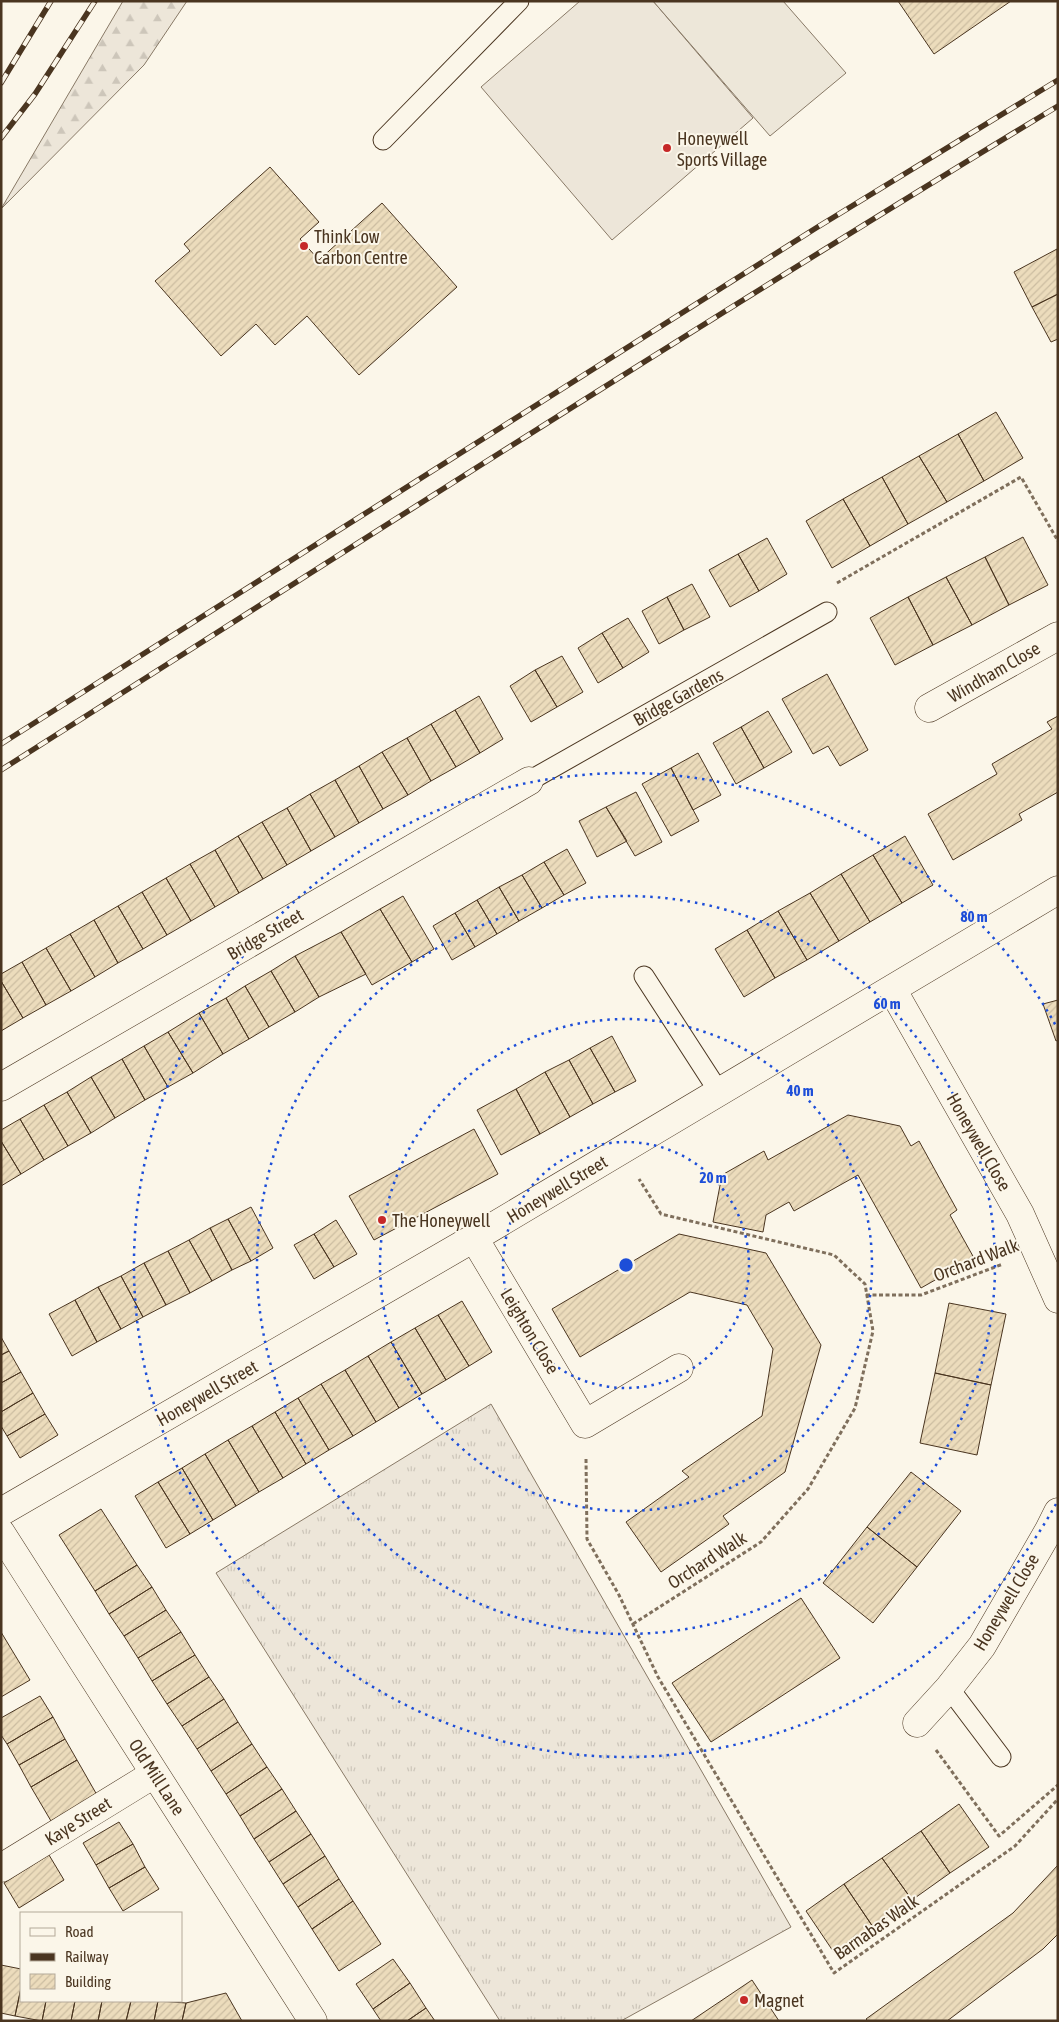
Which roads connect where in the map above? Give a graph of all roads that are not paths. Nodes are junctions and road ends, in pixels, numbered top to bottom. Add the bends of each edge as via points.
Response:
1 (518, 1) edge
2 (383, 140) dead end
3 (827, 612) road end
4 (1058, 636) edge
5 (929, 708) dead end
6 (529, 781) joint
7 (1058, 890) edge
8 (644, 976) dead end
9 (892, 989) junction
10 (1, 1087) edge
11 (719, 1092) junction
12 (474, 1238) junction
13 (1058, 1300) edge
14 (679, 1368) dead end
15 (1, 1512) edge
16 (1058, 1512) edge
17 (1, 1533) edge
18 (949, 1688) junction
19 (917, 1723) road end
20 (1001, 1757) dead end
21 (154, 1774) junction
22 (1, 1868) edge
23 (312, 2021) edge

1 - 2 lane
3 - 6 lane, Bridge Gardens
4 - 5 main road, Windham Close
6 - 10 main road, Bridge Street
7 - 9 main road, Honeywell Street
8 - 11 lane
9 - 11 main road, Honeywell Street
9 - 13 main road, Honeywell Close via 1020,1214
11 - 12 main road, Honeywell Street
12 - 14 main road, Leighton Close via 585,1424
12 - 15 main road, Honeywell Street
16 - 18 main road, Honeywell Close via 982,1646
17 - 21 main road, Old Mill Lane
18 - 19 main road, Honeywell Close
18 - 20 lane
21 - 22 main road, Kaye Street
21 - 23 main road, Old Mill Lane

